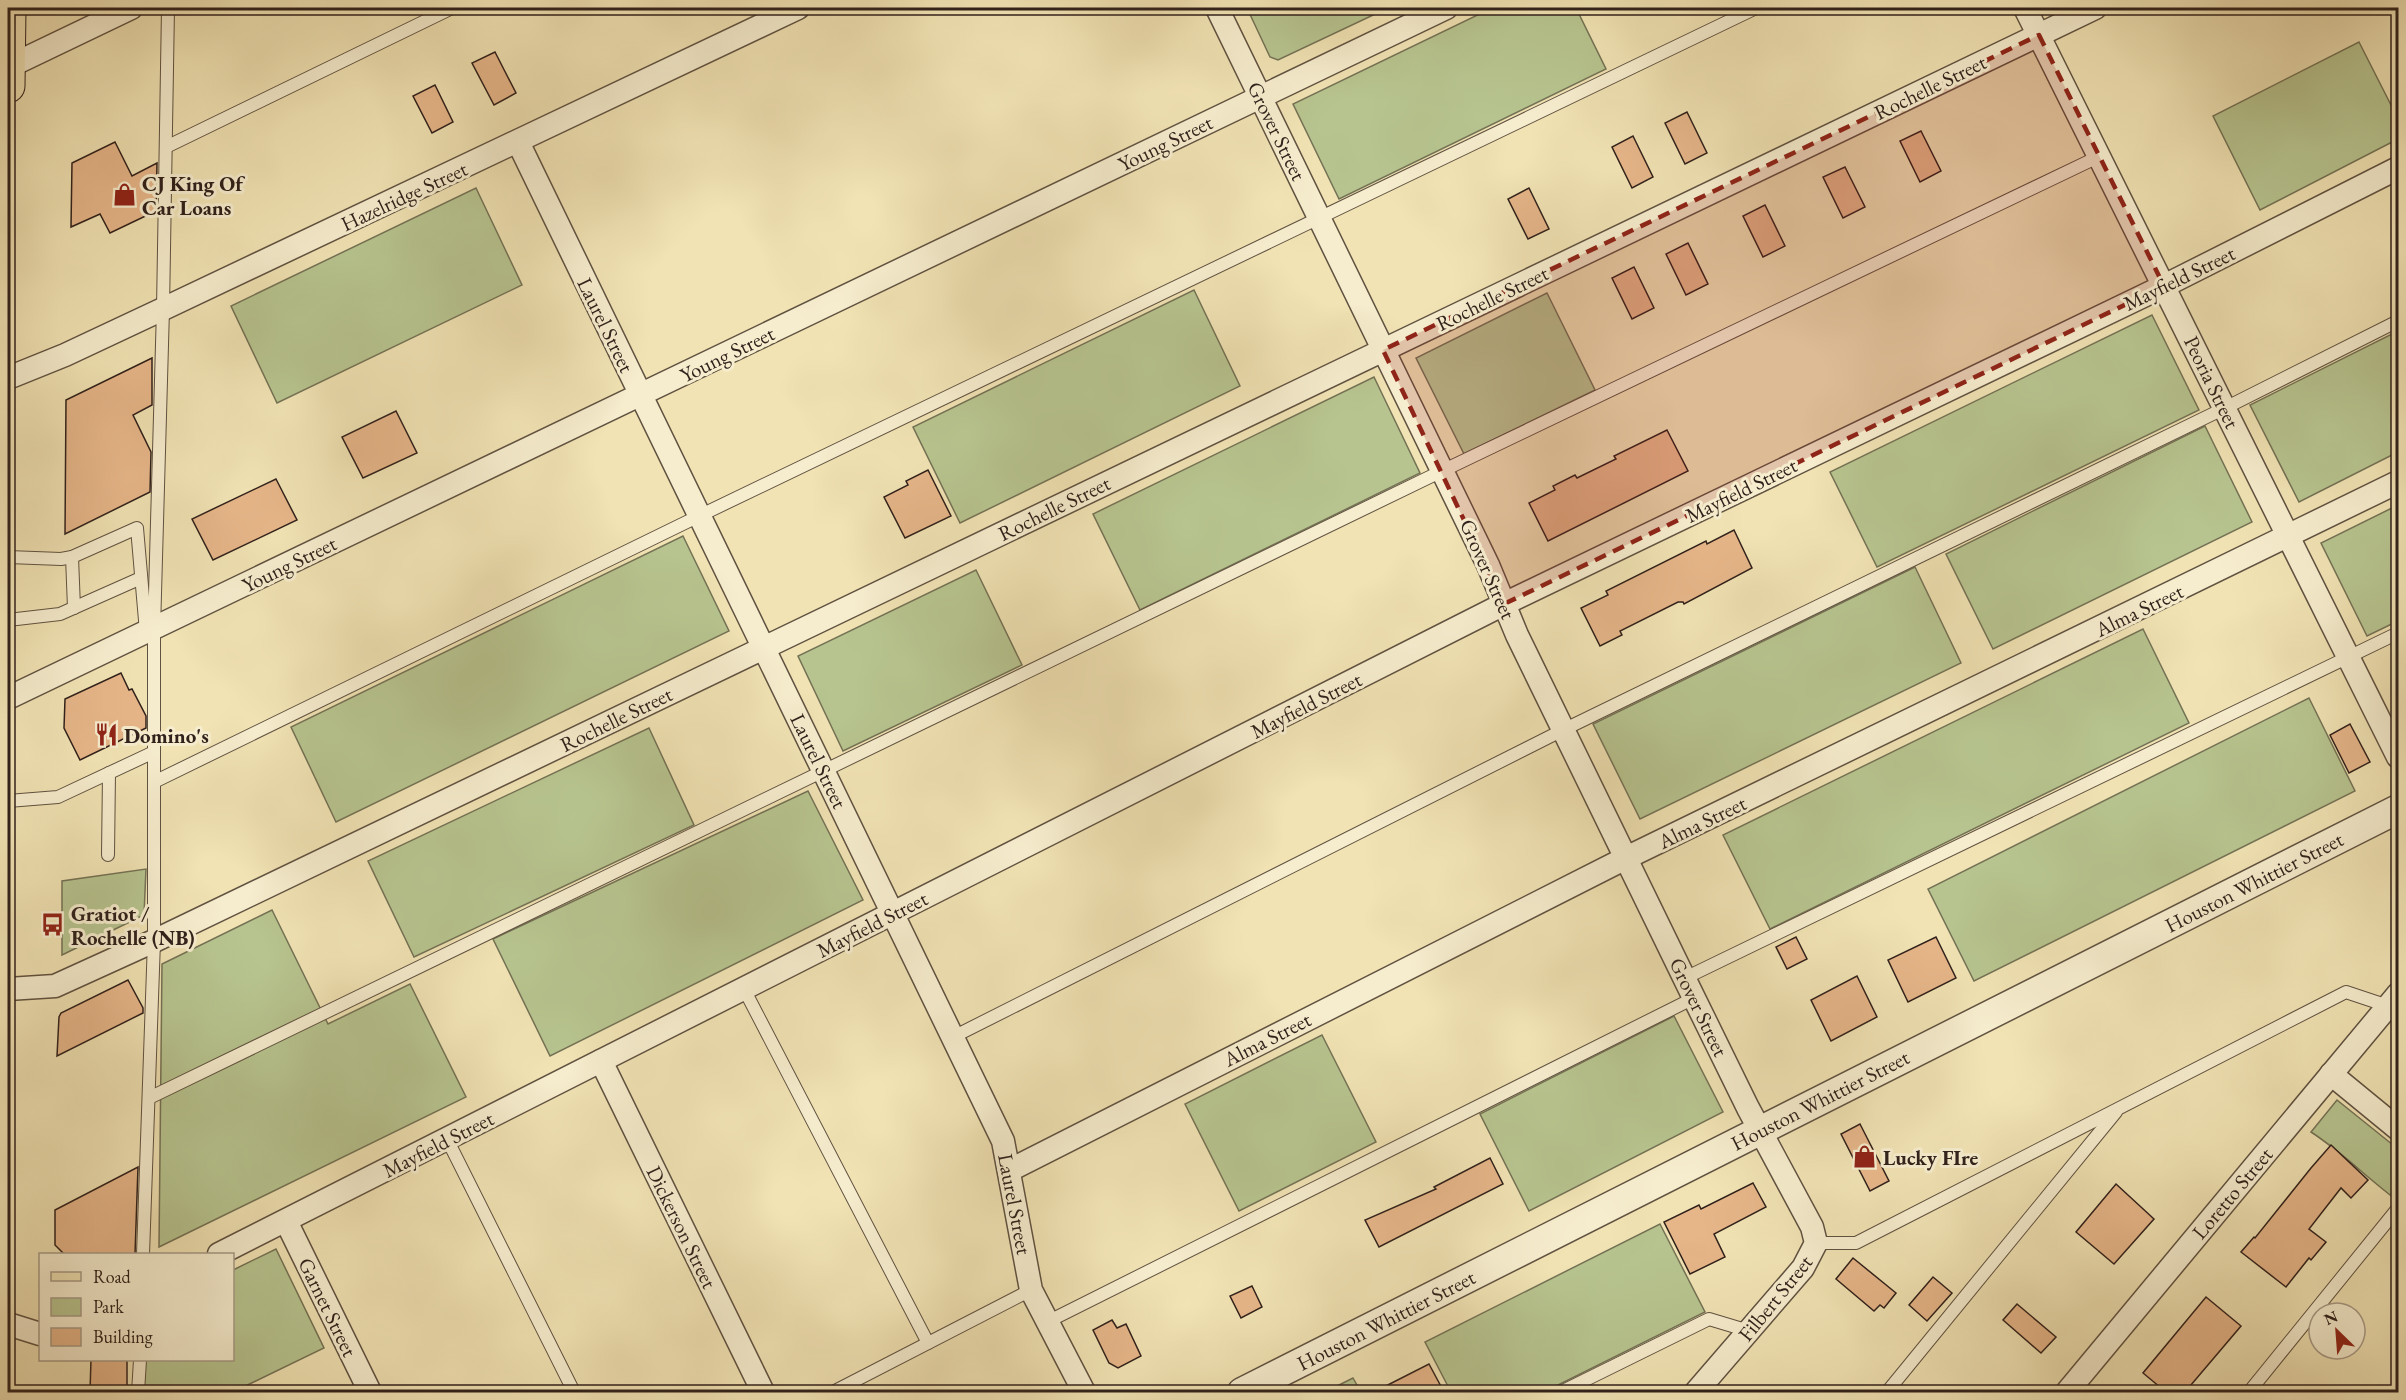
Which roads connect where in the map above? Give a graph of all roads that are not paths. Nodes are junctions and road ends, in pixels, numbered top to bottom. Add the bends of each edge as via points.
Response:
1 (9, 8) edge
2 (131, 8) edge
3 (168, 8) edge
4 (452, 8) edge
5 (798, 8) edge
6 (1217, 8) edge
7 (1446, 8) edge
8 (1756, 8) edge
9 (2025, 8) edge
10 (2095, 8) edge
11 (2039, 35) junction
12 (8, 67) edge
13 (8, 86) edge
14 (1260, 97) junction
15 (518, 142) junction
16 (166, 147) junction
17 (2100, 156) junction
18 (2398, 168) edge
19 (1319, 217) junction
20 (2164, 286) junction
21 (163, 309) junction
22 (2398, 321) edge
23 (1383, 350) junction
24 (8, 378) edge
25 (641, 395) junction
26 (2225, 408) junction
27 (1442, 471) junction
28 (2398, 482) edge
29 (699, 516) junction
30 (2289, 537) junction
31 (8, 557) edge
32 (72, 557) junction
33 (141, 578) junction
34 (1504, 604) junction
35 (74, 608) junction
36 (8, 620) edge
37 (150, 630) junction
38 (2398, 633) edge
39 (764, 648) junction
40 (2349, 657) junction
41 (8, 698) edge
42 (1563, 730) junction
43 (154, 752) junction
44 (2398, 757) edge
45 (824, 771) junction
46 (109, 772) junction
47 (154, 782) junction
48 (8, 801) edge
49 (2398, 809) edge
50 (108, 855) dead end
51 (1626, 858) junction
52 (894, 914) junction
53 (154, 941) junction
54 (1690, 988) junction
55 (8, 989) edge
56 (744, 989) junction
57 (2393, 1000) edge
58 (953, 1037) junction
59 (601, 1061) junction
60 (2331, 1074) junction
61 (149, 1098) junction
62 (2119, 1108) junction
63 (2398, 1129) edge
64 (1761, 1130) junction
65 (447, 1139) junction
66 (1010, 1170) junction
67 (2398, 1208) edge
68 (286, 1221) junction
69 (1816, 1243) junction
70 (143, 1253) edge
71 (221, 1253) edge
72 (1031, 1290) junction
73 (1047, 1322) junction
74 (8, 1324) edge
75 (1749, 1331) junction
76 (39, 1334) edge
77 (928, 1343) junction
78 (140, 1361) edge
79 (138, 1392) edge
80 (370, 1392) edge
81 (574, 1392) edge
82 (763, 1392) edge
83 (833, 1392) edge
84 (1084, 1392) edge
85 (1242, 1392) edge
86 (1561, 1392) edge
87 (1696, 1392) edge
88 (1887, 1392) edge
89 (2067, 1392) edge
90 (2249, 1392) edge

1 - 12 main road
2 - 12 street
3 - 16 lane
4 - 16 lane
5 - 15 street, Hazelridge Street
6 - 14 street, Grover Street
7 - 14 street, Young Street
8 - 19 lane
9 - 11 street, Peoria Street
10 - 11 street, Rochelle Street
11 - 17 street, Peoria Street
11 - 23 street, Rochelle Street
12 - 13 main road
14 - 19 street, Grover Street
14 - 25 street, Young Street
15 - 21 street, Hazelridge Street
15 - 25 street, Laurel Street
16 - 21 lane
17 - 20 street, Peoria Street
17 - 27 lane
18 - 20 street, Mayfield Street
19 - 23 street, Grover Street
19 - 29 lane
20 - 26 street, Peoria Street
20 - 34 street, Mayfield Street
21 - 24 street, Hazelridge Street
21 - 37 lane
22 - 26 lane
23 - 27 street, Grover Street
23 - 39 street, Rochelle Street
25 - 29 street, Laurel Street
25 - 37 street, Young Street
26 - 30 street, Peoria Street
26 - 42 lane
27 - 34 street, Grover Street
27 - 45 lane
28 - 30 street, Alma Street
29 - 39 street, Laurel Street
29 - 47 lane
30 - 40 street, Peoria Street
30 - 51 street, Alma Street
31 - 32 lane
32 - 33 lane via 137,528
32 - 35 lane
33 - 35 lane
33 - 37 lane
34 - 42 street, Grover Street
34 - 52 street, Mayfield Street
35 - 36 lane via 60,614
37 - 41 street, Young Street
37 - 43 lane
38 - 40 lane
39 - 45 street, Laurel Street
39 - 53 street, Rochelle Street
40 - 44 street, Peoria Street
40 - 54 lane
42 - 51 street, Grover Street
42 - 58 lane
43 - 46 lane
43 - 47 lane
45 - 52 street, Laurel Street
45 - 61 lane
46 - 48 lane via 58,797
46 - 50 lane
47 - 53 lane
49 - 64 street, Houston Whittier Street
51 - 54 street, Grover Street
51 - 66 street, Alma Street
52 - 56 street, Mayfield Street
52 - 58 street, Laurel Street
53 - 55 street, Rochelle Street via 55,986
53 - 61 lane
54 - 64 street, Grover Street
54 - 73 lane
56 - 59 street, Mayfield Street
56 - 77 lane
57 - 60 street, Loretto Street
57 - 62 lane via 2346,992
58 - 66 street, Laurel Street via 1003,1141
59 - 65 street, Mayfield Street
59 - 82 street, Dickerson Street
60 - 63 street
60 - 89 street, Loretto Street
61 - 70 lane
62 - 69 lane via 1856,1243
62 - 88 lane
64 - 69 street, Filbert Street via 1812,1227
64 - 85 street, Houston Whittier Street
65 - 68 street, Mayfield Street
65 - 81 lane
66 - 72 street, Laurel Street
67 - 90 lane
68 - 71 street, Mayfield Street
68 - 80 street, Garnet Street
69 - 75 street, Filbert Street via 1803,1268
72 - 73 street, Laurel Street
72 - 77 lane
73 - 84 street, Laurel Street
74 - 76 street
75 - 86 lane via 1708,1318
75 - 87 street, Filbert Street
77 - 83 lane
78 - 79 lane

